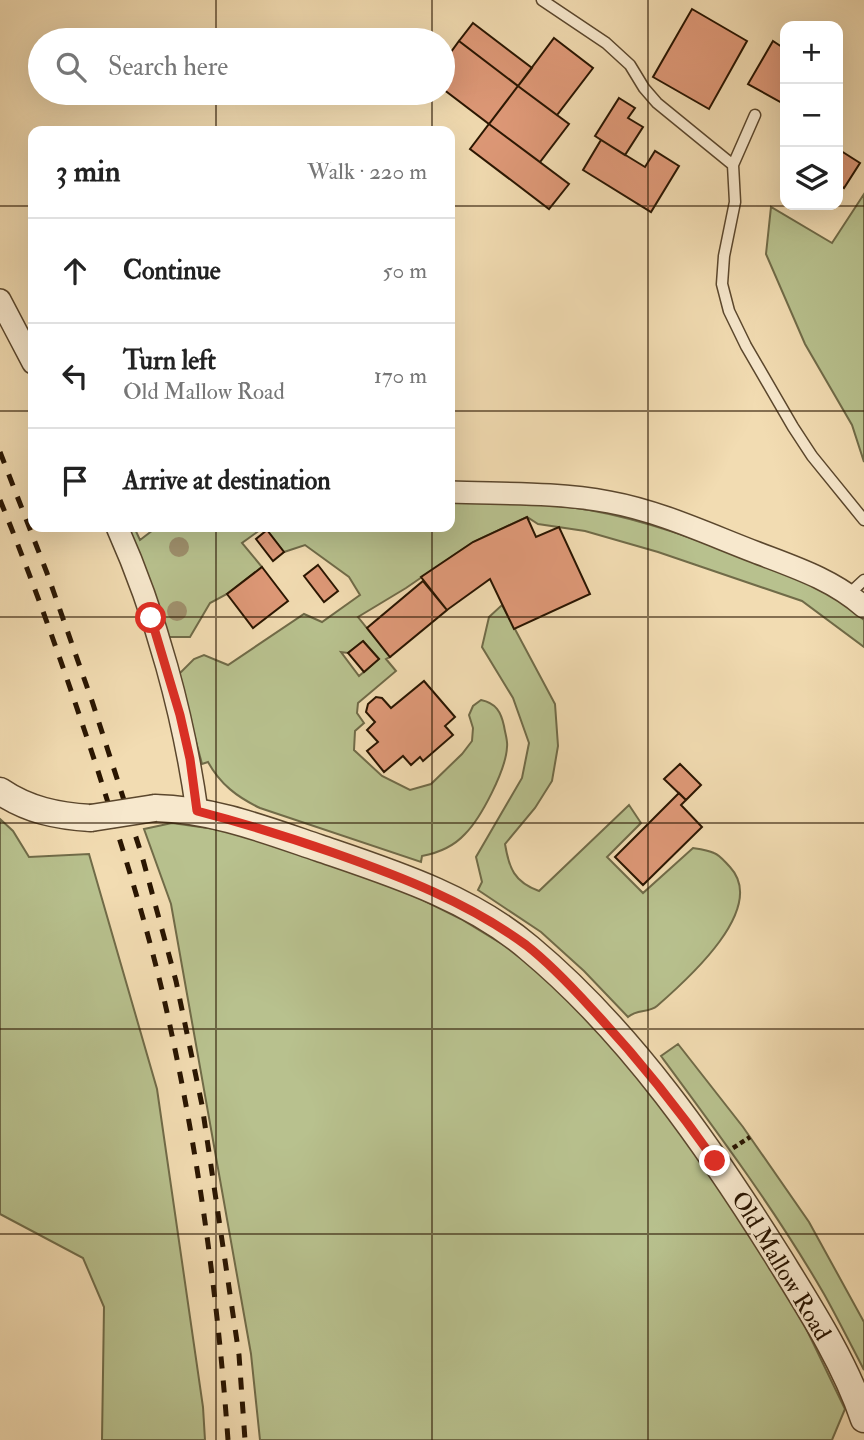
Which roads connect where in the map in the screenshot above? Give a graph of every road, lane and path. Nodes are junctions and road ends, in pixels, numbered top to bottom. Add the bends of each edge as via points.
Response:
1 (542, 0) edge
2 (755, 115) dead end
3 (733, 165) junction
4 (0, 300) edge
5 (28, 350) edge
6 (455, 492) edge
7 (864, 520) edge
8 (119, 532) edge
9 (859, 594) edge
10 (0, 791) edge
11 (197, 811) junction
12 (864, 1419) edge

1 - 3 lane via 606,43 630,65 657,103
2 - 3 lane
3 - 7 lane via 735,202 722,284 729,311 812,456
4 - 5 street
6 - 9 street via 561,495 611,502 675,521
8 - 11 street via 180,715
10 - 11 street, Old Mallow Road, bridge via 47,813 91,818 155,808
11 - 12 street, Old Mallow Road via 386,871 479,914 527,946 617,1036 737,1191 830,1345

